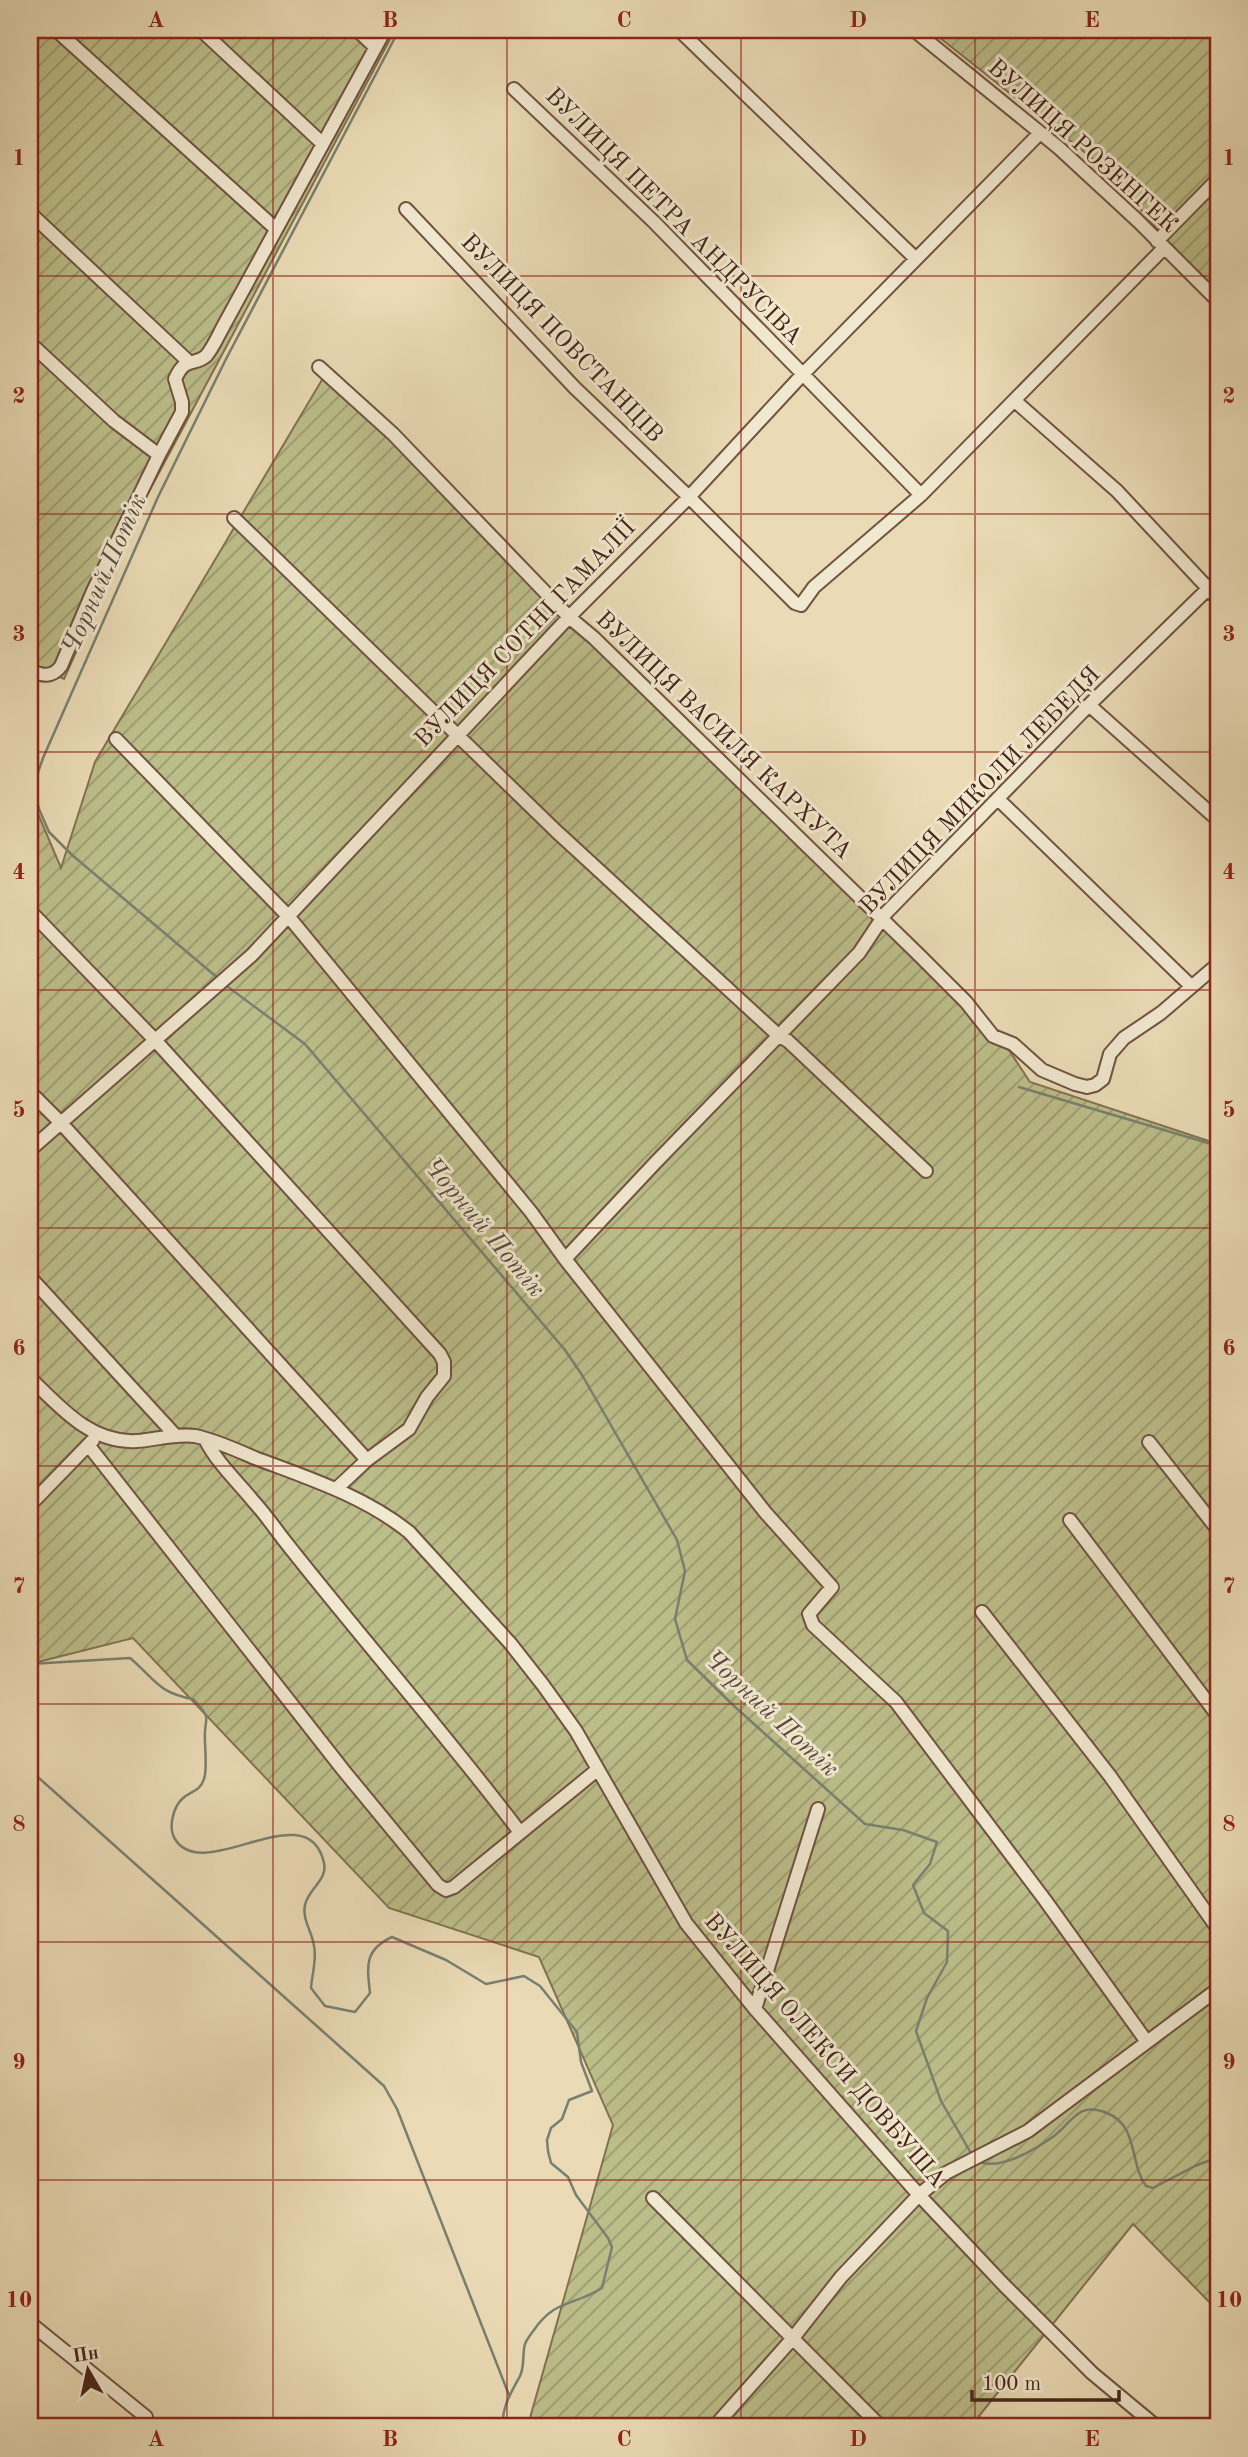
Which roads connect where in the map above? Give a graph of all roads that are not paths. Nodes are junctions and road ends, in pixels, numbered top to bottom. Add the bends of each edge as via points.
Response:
1 (57, 30) edge
2 (201, 30) edge
3 (357, 30) edge
4 (385, 30) edge
5 (678, 30) edge
6 (914, 30) edge
7 (375, 47) junction
8 (514, 89) dead end
9 (1040, 133) junction
10 (323, 144) junction
11 (1218, 179) edge
12 (406, 209) dead end
13 (30, 212) edge
14 (276, 229) junction
15 (1161, 245) junction
16 (916, 259) junction
17 (1218, 302) edge
18 (30, 343) edge
19 (189, 362) junction
20 (319, 367) dead end
21 (802, 375) junction
22 (1015, 401) junction
23 (159, 455) junction
24 (921, 495) junction
25 (689, 496) junction
26 (234, 518) dead end
27 (1215, 589) edge
28 (569, 617) junction
29 (30, 670) edge
30 (1089, 705) junction
31 (458, 735) junction
32 (116, 738) dead end
33 (999, 800) junction
34 (1218, 820) edge
35 (30, 911) edge
36 (289, 917) junction
37 (881, 919) junction
38 (1218, 964) edge
39 (1191, 986) junction
40 (778, 1035) junction
41 (154, 1039) junction
42 (30, 1092) edge
43 (61, 1123) junction
44 (30, 1150) edge
45 (926, 1171) dead end
46 (565, 1259) junction
47 (30, 1277) edge
48 (30, 1378) edge
49 (98, 1435) junction
50 (175, 1435) junction
51 (205, 1438) junction
52 (1149, 1442) dead end
53 (89, 1446) junction
54 (367, 1460) junction
55 (336, 1489) junction
56 (30, 1505) edge
57 (1070, 1520) dead end
58 (1218, 1530) edge
59 (982, 1612) dead end
60 (1218, 1716) edge
61 (597, 1770) junction
62 (818, 1809) dead end
63 (519, 1831) junction
64 (1218, 1929) edge
65 (1218, 1989) edge
66 (755, 2009) junction
67 (1147, 2042) junction
68 (919, 2194) junction
69 (653, 2198) dead end
70 (30, 2323) edge
71 (793, 2338) junction
72 (146, 2417) dead end
73 (714, 2427) edge
74 (881, 2427) edge
75 (1157, 2427) edge

1 - 14 street
2 - 10 street
3 - 7 street
4 - 7 street
5 - 16 street
6 - 9 street, ВУЛИЦЯ РОЗЕНГЕК
7 - 10 street
8 - 21 street, ВУЛИЦЯ ПЕТРА АНДРУСІВА via 654,222
9 - 15 street, ВУЛИЦЯ РОЗЕНГЕК
9 - 16 street, ВУЛИЦЯ СОТНІ ГАМАЛІЇ
10 - 14 street
11 - 15 street
12 - 25 street, ВУЛИЦЯ ПОВСТАНЦІВ via 575,388
13 - 19 street
14 - 19 street via 206,355
15 - 17 street, ВУЛИЦЯ РОЗЕНГЕК
15 - 22 street
16 - 21 street, ВУЛИЦЯ СОТНІ ГАМАЛІЇ
18 - 23 street via 114,421
19 - 23 street via 175,379 183,412
20 - 28 street, ВУЛИЦЯ ВАСИЛЯ КАРХУТА via 393,434
21 - 24 street, ВУЛИЦЯ ПЕТРА АНДРУСІВА
21 - 25 street, ВУЛИЦЯ СОТНІ ГАМАЛІЇ
22 - 24 street
22 - 27 street via 1117,491
23 - 29 street via 61,666 42,676
24 - 25 street, ВУЛИЦЯ ПОВСТАНЦІВ via 814,587 801,605
25 - 28 street, ВУЛИЦЯ СОТНІ ГАМАЛІЇ
26 - 31 street
27 - 30 street, ВУЛИЦЯ МИКОЛИ ЛЕБЕДЯ
28 - 31 street, ВУЛИЦЯ СОТНІ ГАМАЛІЇ
28 - 37 street, ВУЛИЦЯ ВАСИЛЯ КАРХУТА
30 - 33 street, ВУЛИЦЯ МИКОЛИ ЛЕБЕДЯ
30 - 34 street
31 - 36 street, ВУЛИЦЯ СОТНІ ГАМАЛІЇ
31 - 40 street
32 - 36 street
33 - 37 street, ВУЛИЦЯ МИКОЛИ ЛЕБЕДЯ
33 - 39 street
35 - 41 street
36 - 41 street, ВУЛИЦЯ СОТНІ ГАМАЛІЇ
36 - 46 street
37 - 39 street, ВУЛИЦЯ ВАСИЛЯ КАРХУТА via 954,989 993,1036 1013,1044 1042,1070 1081,1086 1103,1079 1115,1047
37 - 40 street, ВУЛИЦЯ МИКОЛИ ЛЕБЕДЯ via 859,953
38 - 39 street
40 - 45 street
40 - 46 street, ВУЛИЦЯ МИКОЛИ ЛЕБЕДЯ
41 - 43 street, ВУЛИЦЯ СОТНІ ГАМАЛІЇ
41 - 54 street via 440,1354 444,1376 409,1429
42 - 43 street
43 - 44 street, ВУЛИЦЯ СОТНІ ГАМАЛІЇ
43 - 54 street
46 - 67 street via 765,1512 832,1587 809,1614 813,1625 896,1702
47 - 50 street
48 - 49 street, ВУЛИЦЯ ОЛЕКСИ ДОВБУША
49 - 50 street, ВУЛИЦЯ ОЛЕКСИ ДОВБУША via 132,1441
49 - 53 street
50 - 51 street, ВУЛИЦЯ ОЛЕКСИ ДОВБУША
51 - 55 street, ВУЛИЦЯ ОЛЕКСИ ДОВБУША
51 - 63 street
52 - 58 street
53 - 56 street
53 - 63 street via 438,1885 454,1887
54 - 55 street
55 - 61 street, ВУЛИЦЯ ОЛЕКСИ ДОВБУША via 390,1517 415,1538 543,1685
57 - 60 street
59 - 64 street via 1110,1776
61 - 63 street
61 - 66 street, ВУЛИЦЯ ОЛЕКСИ ДОВБУША via 686,1923
62 - 66 street
65 - 67 street
66 - 68 street, ВУЛИЦЯ ОЛЕКСИ ДОВБУША
67 - 68 street via 1028,2131 946,2173
68 - 71 street via 841,2277
68 - 75 street, ВУЛИЦЯ ОЛЕКСИ ДОВБУША via 1058,2341
69 - 71 street
70 - 72 street
71 - 73 street
71 - 74 street

